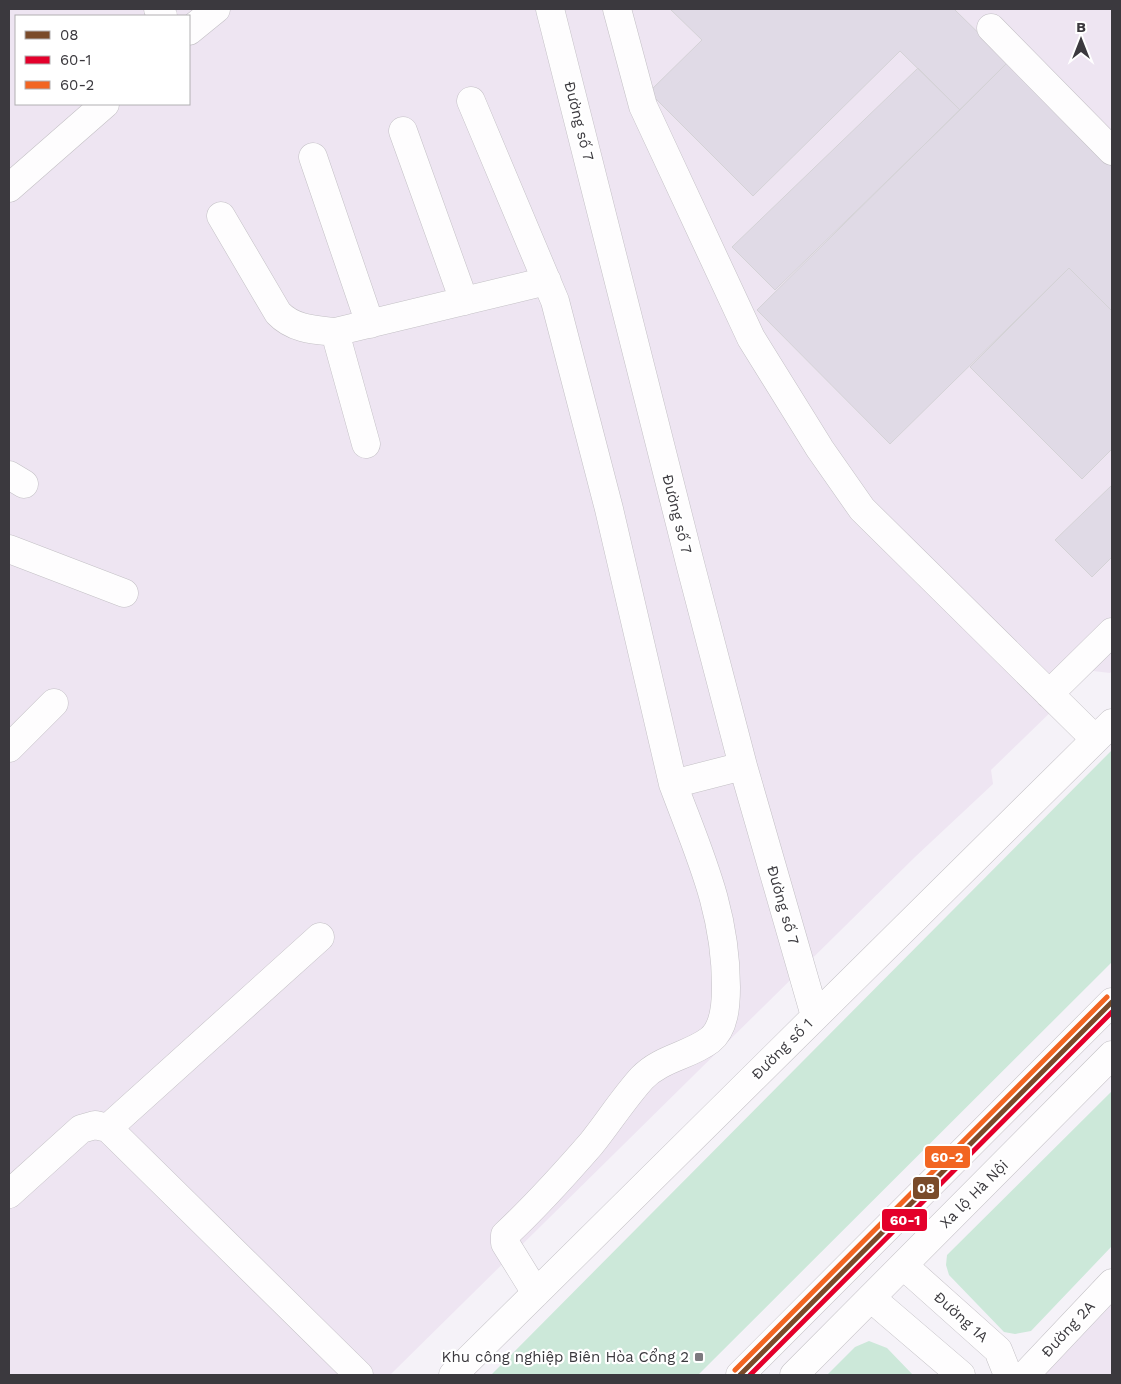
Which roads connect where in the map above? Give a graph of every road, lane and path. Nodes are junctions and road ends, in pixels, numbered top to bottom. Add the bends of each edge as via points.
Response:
1 (216, 9) edge
2 (550, 9) edge
3 (617, 9) edge
4 (991, 28) dead end
5 (190, 30) edge
6 (471, 102) dead end
7 (103, 105) edge
8 (403, 132) dead end
9 (1112, 151) edge
10 (313, 156) dead end
11 (9, 188) edge
12 (220, 216) dead end
13 (547, 281) junction
14 (464, 301) junction
15 (370, 324) junction
16 (335, 332) junction
17 (366, 444) dead end
18 (9, 549) edge
19 (124, 593) dead end
20 (1112, 632) edge
21 (1050, 694) junction
22 (54, 703) dead end
23 (1104, 731) edge
24 (9, 748) edge
25 (743, 766) junction
26 (673, 784) junction
27 (320, 937) dead end
28 (1112, 1002) edge
29 (815, 1016) junction
30 (1112, 1055) edge
31 (108, 1128) junction
32 (9, 1194) edge
33 (904, 1266) junction
34 (1112, 1283) edge
35 (536, 1293) junction
36 (871, 1298) junction
37 (359, 1375) edge
38 (453, 1375) edge
39 (740, 1375) edge
40 (794, 1375) edge
41 (961, 1375) edge
42 (1008, 1375) edge
43 (1025, 1375) edge

1 - 5 main road
2 - 25 main road, Đường số 7
3 - 21 main road via 643,106 751,338 815,441 862,508
4 - 9 main road
6 - 13 main road
7 - 11 main road
8 - 14 main road
10 - 15 main road
12 - 16 main road via 278,313 285,320 306,329
13 - 14 main road
13 - 26 main road via 609,508
14 - 15 main road
15 - 16 main road
16 - 17 main road
18 - 19 main road
20 - 21 main road
21 - 23 main road
22 - 24 main road
23 - 29 main road, Đường số 1
25 - 26 main road
25 - 29 main road, Đường số 7
26 - 35 main road via 704,864 719,915 726,957 726,1004 720,1028 710,1040 655,1066 590,1144 505,1235 505,1243
27 - 31 main road
28 - 39 main road
29 - 35 main road, Đường số 1
30 - 33 main road, Xa lộ Hà Nội
31 - 32 main road via 95,1125 81,1129
31 - 37 main road
33 - 36 main road, Xa lộ Hà Nội
33 - 42 main road, Đường 1A via 998,1350
34 - 43 main road, Đường 2A
35 - 38 main road, Đường số 1
36 - 40 main road, Xa lộ Hà Nội
36 - 41 main road

